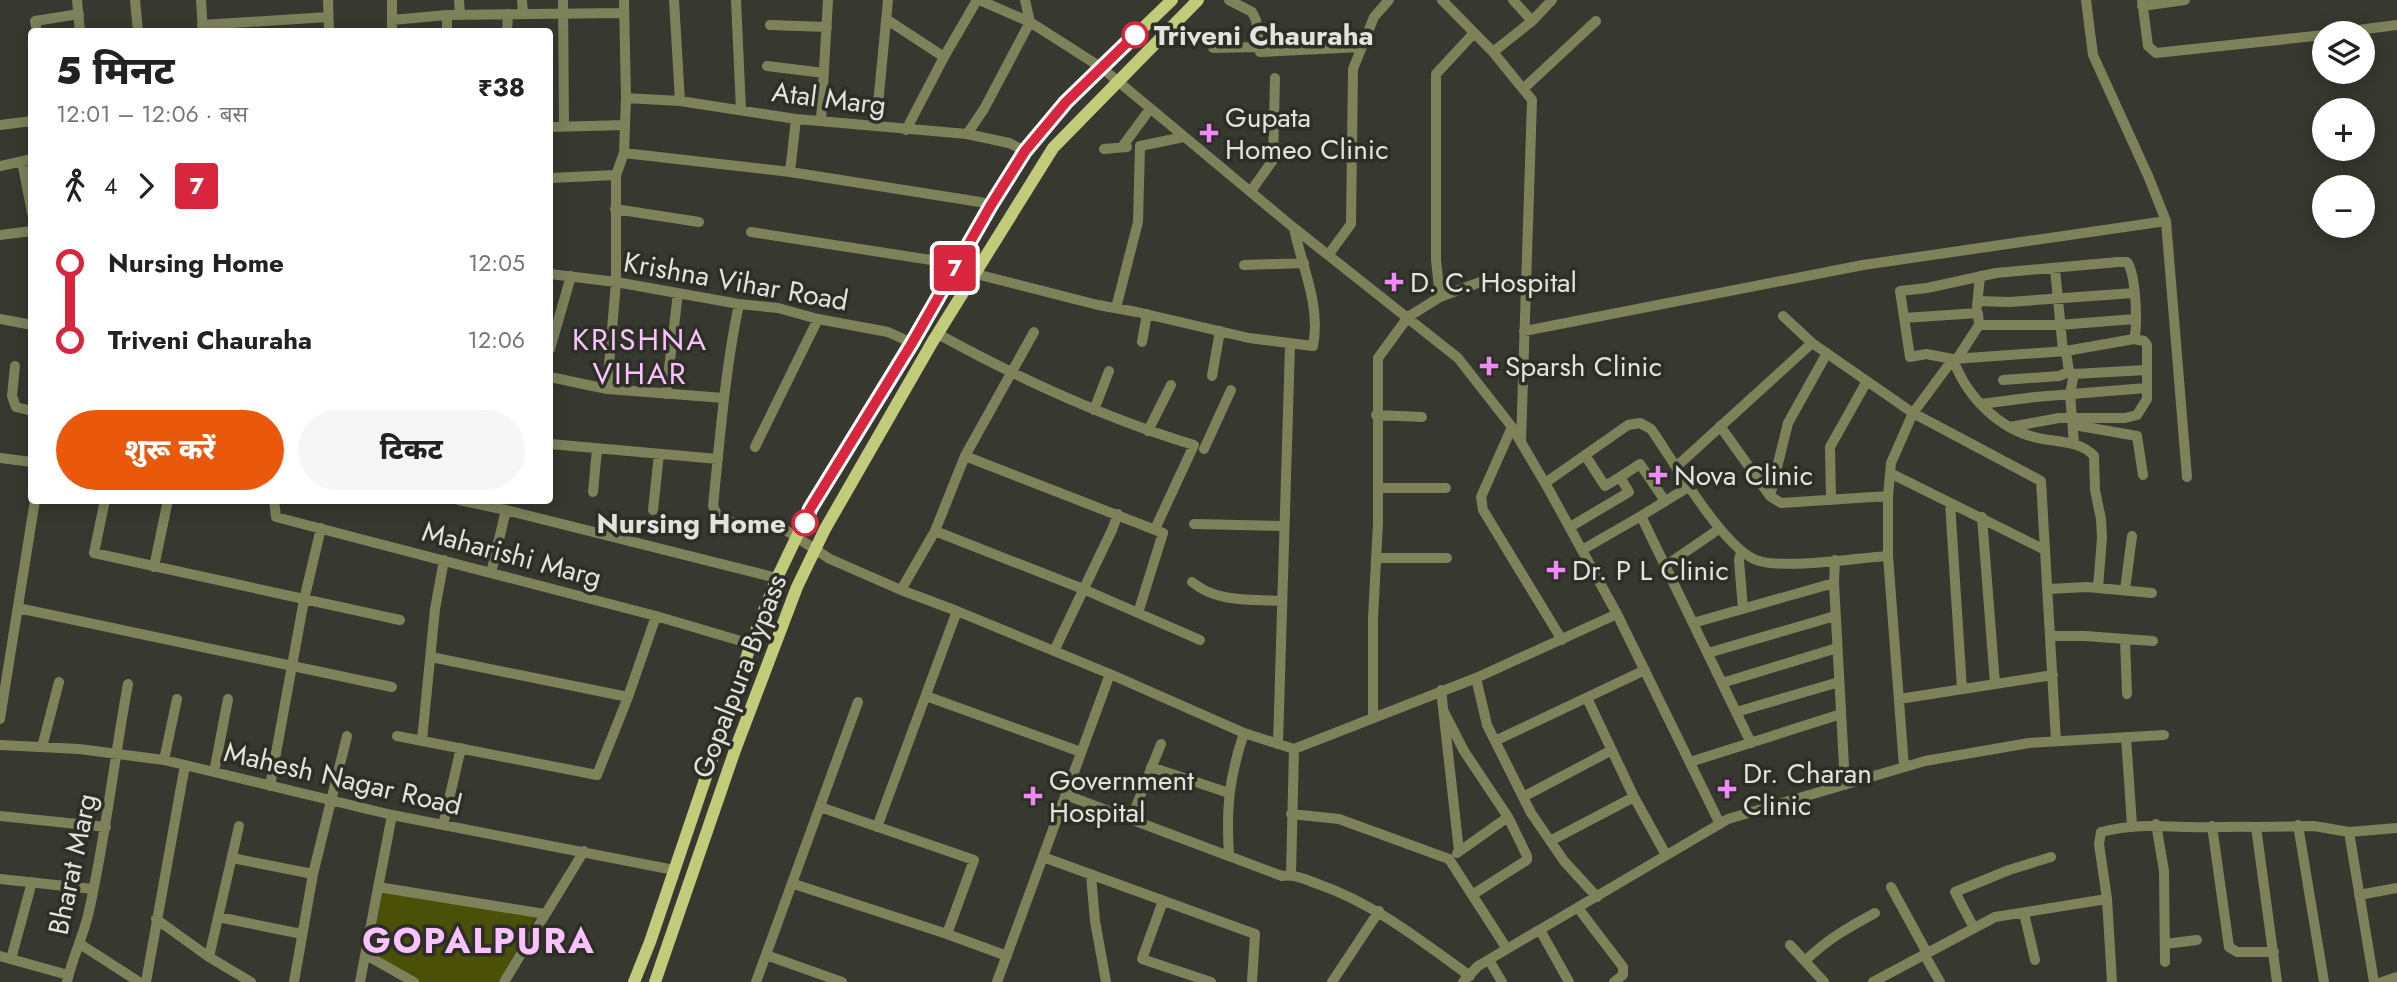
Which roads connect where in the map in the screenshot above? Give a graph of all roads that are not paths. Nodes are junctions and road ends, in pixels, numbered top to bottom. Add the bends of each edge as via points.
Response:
1 (78, 0) edge
2 (135, 0) edge
3 (201, 0) edge
4 (328, 0) edge
5 (392, 0) edge
6 (458, 0) edge
7 (522, 0) edge
8 (563, 0) edge
9 (624, 0) edge
10 (674, 0) edge
11 (736, 0) edge
12 (828, 0) edge
13 (888, 0) edge
14 (978, 0) edge
15 (1025, 0) edge
16 (1172, 0) edge
17 (1198, 0) edge
18 (1229, 0) edge
19 (1389, 0) edge
20 (1442, 0) edge
21 (1513, 0) edge
22 (1552, 0) edge
23 (2086, 0) edge
24 (2185, 0) edge
25 (2142, 3) edge
26 (624, 13) junction
27 (508, 14) junction
28 (523, 14) junction
29 (563, 14) junction
30 (79, 15) junction
31 (447, 15) junction
32 (460, 15) junction
33 (328, 17) junction
34 (886, 19) junction
35 (1532, 21) junction
36 (1596, 21) dead end
37 (1030, 22) junction
38 (770, 25) dead end
39 (2397, 25) edge
40 (392, 26) edge
41 (827, 27) junction
42 (36, 28) edge
43 (80, 28) edge
44 (138, 28) edge
45 (203, 28) edge
46 (329, 28) edge
47 (447, 28) edge
48 (508, 28) edge
49 (2375, 28) edge
50 (1474, 33) junction
51 (2312, 36) edge
52 (1258, 47) junction
53 (1361, 47) junction
54 (1213, 48) dead end
55 (1493, 52) junction
56 (944, 57) junction
57 (767, 66) dead end
58 (1102, 68) junction
59 (824, 73) junction
60 (1275, 78) dead end
61 (1117, 83) junction
62 (1523, 89) junction
63 (626, 98) junction
64 (680, 101) junction
65 (1150, 109) junction
66 (741, 110) junction
67 (796, 119) junction
68 (821, 121) junction
69 (28, 122) edge
70 (0, 125) edge
71 (625, 125) junction
72 (553, 127) edge
73 (564, 127) junction
74 (876, 127) junction
75 (906, 130) junction
76 (967, 134) junction
77 (1184, 137) junction
78 (1140, 146) junction
79 (1122, 148) junction
80 (1104, 149) dead end
81 (1025, 151) junction
82 (624, 153) junction
83 (27, 160) edge
84 (0, 166) edge
85 (790, 172) junction
86 (616, 175) junction
87 (553, 178) edge
88 (1251, 191) junction
89 (991, 205) junction
90 (615, 209) junction
91 (2166, 221) junction
92 (699, 222) dead end
93 (1294, 228) junction
94 (28, 232) edge
95 (751, 232) dead end
96 (0, 235) edge
97 (1329, 254) junction
98 (1304, 263) junction
99 (957, 264) junction
100 (1244, 265) dead end
101 (2055, 269) junction
102 (553, 274) edge
103 (976, 274) junction
104 (570, 276) junction
105 (1980, 276) junction
106 (616, 282) junction
107 (1525, 284) junction
108 (678, 293) junction
109 (2134, 293) junction
110 (1440, 297) junction
111 (2056, 299) junction
112 (739, 304) junction
113 (1977, 307) junction
114 (1116, 309) junction
115 (1147, 314) junction
116 (1783, 316) dead end
117 (1408, 317) junction
118 (818, 318) junction
119 (1904, 318) junction
120 (0, 319) edge
121 (2134, 319) junction
122 (28, 324) edge
123 (1979, 325) junction
124 (2059, 325) junction
125 (1220, 331) junction
126 (1524, 331) junction
127 (1034, 332) dead end
128 (938, 334) junction
129 (553, 338) edge
130 (2134, 339) junction
131 (1142, 342) dead end
132 (1812, 342) junction
133 (912, 343) junction
134 (1290, 345) junction
135 (2064, 351) junction
136 (1827, 353) junction
137 (1955, 359) junction
138 (15, 366) dead end
139 (2146, 370) junction
140 (1109, 371) dead end
141 (2071, 373) junction
142 (1012, 374) junction
143 (1212, 376) dead end
144 (553, 378) edge
145 (2003, 380) dead end
146 (1867, 381) junction
147 (1171, 386) dead end
148 (2146, 388) junction
149 (607, 389) junction
150 (1231, 390) dead end
151 (666, 394) junction
152 (2070, 394) junction
153 (724, 398) junction
154 (1981, 404) junction
155 (28, 410) edge
156 (1094, 410) junction
157 (1913, 413) junction
158 (1376, 415) junction
159 (1422, 417) dead end
160 (2074, 421) junction
161 (1720, 426) junction
162 (1512, 427) junction
163 (2010, 427) junction
164 (1148, 431) junction
165 (1521, 442) junction
166 (553, 444) edge
167 (2074, 444) junction
168 (755, 447) dead end
169 (1203, 448) junction
170 (597, 449) junction
171 (659, 454) junction
172 (1585, 455) junction
173 (965, 456) junction
174 (0, 458) edge
175 (718, 459) junction
176 (28, 462) edge
177 (1677, 466) junction
178 (1890, 473) junction
179 (2143, 475) dead end
180 (1620, 477) junction
181 (2187, 477) dead end
182 (1545, 483) junction
183 (1690, 486) junction
184 (1378, 488) junction
185 (1446, 488) dead end
186 (593, 492) dead end
187 (1770, 496) junction
188 (1888, 496) junction
189 (1831, 500) junction
190 (1665, 501) junction
191 (1950, 503) junction
192 (34, 504) edge
193 (104, 504) edge
194 (167, 504) edge
195 (274, 504) edge
196 (478, 504) edge
197 (506, 510) junction
198 (653, 510) dead end
199 (1118, 514) junction
200 (1641, 516) junction
201 (1982, 517) junction
202 (1194, 524) dead end
203 (1283, 526) junction
204 (1570, 527) junction
205 (321, 528) junction
206 (1719, 528) junction
207 (1155, 529) junction
208 (934, 531) junction
209 (2132, 537) dead end
210 (797, 538) junction
211 (815, 550) junction
212 (2045, 550) junction
213 (1582, 551) junction
214 (1741, 551) junction
215 (1888, 556) junction
216 (1376, 558) junction
217 (1447, 558) dead end
218 (444, 560) junction
219 (1835, 560) junction
220 (1665, 566) junction
221 (154, 567) junction
222 (491, 573) junction
223 (777, 578) junction
224 (1192, 582) dead end
225 (1834, 583) junction
226 (2098, 588) junction
227 (1083, 589) junction
228 (2048, 589) junction
229 (901, 590) junction
230 (2125, 590) junction
231 (2152, 593) dead end
232 (304, 600) junction
233 (1282, 601) junction
234 (19, 608) junction
235 (1743, 609) junction
236 (957, 611) junction
237 (1138, 613) junction
238 (1617, 614) junction
239 (656, 616) junction
240 (1835, 616) junction
241 (400, 621) dead end
242 (1693, 623) junction
243 (2050, 636) junction
244 (2125, 639) junction
245 (1200, 640) dead end
246 (1562, 640) junction
247 (2152, 641) dead end
248 (751, 644) junction
249 (1837, 648) junction
250 (1054, 651) junction
251 (1708, 653) junction
252 (431, 657) junction
253 (292, 666) junction
254 (1645, 670) junction
255 (1110, 674) junction
256 (2053, 675) junction
257 (1476, 678) junction
258 (59, 682) dead end
259 (1839, 682) junction
260 (1722, 683) junction
261 (128, 684) dead end
262 (1995, 684) junction
263 (393, 687) dead end
264 (1446, 688) junction
265 (1962, 689) junction
266 (2127, 694) dead end
267 (926, 696) junction
268 (628, 697) junction
269 (1587, 698) junction
270 (177, 699) dead end
271 (228, 699) dead end
272 (1899, 699) junction
273 (858, 702) dead end
274 (1444, 712) junction
275 (1736, 712) junction
276 (1841, 714) junction
277 (1373, 718) junction
278 (0, 719) edge
279 (1244, 733) junction
280 (2164, 734) dead end
281 (347, 736) dead end
282 (397, 736) dead end
283 (2126, 737) junction
284 (422, 740) junction
285 (1495, 741) junction
286 (2056, 741) junction
287 (1751, 743) junction
288 (1161, 744) dead end
289 (1278, 744) junction
290 (0, 745) edge
291 (43, 747) junction
292 (461, 748) junction
293 (1294, 749) junction
294 (1612, 750) junction
295 (1081, 752) junction
296 (115, 753) junction
297 (164, 760) junction
298 (1690, 762) junction
299 (185, 765) junction
300 (1151, 767) junction
301 (1904, 767) junction
302 (214, 772) junction
303 (1844, 785) junction
304 (270, 786) junction
305 (1229, 793) junction
306 (1066, 795) junction
307 (1523, 797) junction
308 (1634, 797) junction
309 (330, 800) junction
310 (820, 807) junction
311 (1291, 814) junction
312 (392, 815) junction
313 (0, 816) edge
314 (1507, 817) junction
315 (1131, 819) junction
316 (1720, 824) junction
317 (2156, 824) junction
318 (443, 825) junction
319 (2132, 825) junction
320 (2298, 825) junction
321 (239, 826) dead end
322 (2212, 826) junction
323 (107, 827) junction
324 (877, 827) junction
325 (2256, 827) junction
326 (2397, 828) edge
327 (2350, 831) junction
328 (1550, 841) junction
329 (584, 851) junction
330 (1459, 851) junction
331 (1229, 855) junction
332 (1666, 855) junction
333 (1043, 857) junction
334 (2051, 857) dead end
335 (232, 858) junction
336 (1449, 859) junction
337 (674, 870) junction
338 (313, 874) junction
339 (1291, 874) junction
340 (1091, 875) junction
341 (0, 878) edge
342 (32, 882) junction
343 (794, 884) junction
344 (379, 887) junction
345 (1891, 887) dead end
346 (2397, 888) edge
347 (93, 889) junction
348 (1472, 895) junction
349 (2359, 895) junction
350 (1597, 897) junction
351 (2107, 899) junction
352 (1163, 901) junction
353 (1578, 908) junction
354 (1379, 911) junction
355 (1875, 913) dead end
356 (2024, 913) junction
357 (545, 914) junction
358 (218, 917) junction
359 (156, 919) junction
360 (1974, 928) junction
361 (1540, 930) junction
362 (302, 934) junction
363 (947, 934) junction
364 (2197, 940) dead end
365 (80, 944) junction
366 (2165, 944) junction
367 (1790, 945) dead end
368 (1507, 949) junction
369 (1925, 953) junction
370 (2274, 953) junction
371 (766, 955) junction
372 (366, 956) junction
373 (1007, 956) junction
374 (209, 957) junction
375 (6, 958) edge
376 (1489, 960) junction
377 (2035, 960) dead end
378 (1805, 961) junction
379 (2165, 962) dead end
380 (2397, 977) edge
381 (67, 979) edge
382 (1467, 979) edge
383 (411, 981) edge
384 (139, 982) edge
385 (146, 982) edge
386 (251, 982) edge
387 (294, 982) edge
388 (360, 982) edge
389 (504, 982) edge
390 (634, 982) edge
391 (655, 982) edge
392 (756, 982) edge
393 (842, 982) edge
394 (997, 982) edge
395 (1105, 982) edge
396 (1211, 982) edge
397 (1252, 982) edge
398 (1332, 982) edge
399 (1502, 982) edge
400 (1569, 982) edge
401 (1614, 982) edge
402 (1824, 982) edge
403 (1873, 982) edge
404 (1940, 982) edge
405 (2112, 982) edge
406 (2277, 982) edge
407 (2325, 982) edge
408 (2374, 982) edge
409 (2382, 982) edge

1 - 30 street
2 - 44 street
3 - 45 street
4 - 33 street
5 - 40 street
6 - 32 street
7 - 28 street
8 - 29 street
9 - 26 street
10 - 64 street
11 - 66 street
12 - 41 street
13 - 34 street
14 - 37 street
14 - 56 street
15 - 37 street
16 - 58 main road, Gopalpura Bypass
17 - 61 main road, Gopalpura Bypass
18 - 52 street via 1252,12
19 - 53 street via 1374,17
20 - 50 street
21 - 35 street
22 - 35 street
23 - 91 street via 2093,55
24 - 25 street
25 - 51 street via 2148,46 2156,53
26 - 29 street
26 - 63 street
27 - 28 street
27 - 32 street
27 - 48 street
28 - 29 street
29 - 73 street
30 - 42 street via 35,21
30 - 43 street
31 - 32 street
31 - 40 street
31 - 47 street
33 - 45 street
33 - 46 street
34 - 56 street
34 - 74 street
35 - 55 street
36 - 62 street
37 - 58 street
37 - 76 street
38 - 41 street
39 - 49 street
41 - 59 street
50 - 55 street
50 - 110 street via 1436,74
52 - 53 street via 1261,52
52 - 54 street
53 - 97 street via 1353,69 1351,224
55 - 62 street
56 - 75 street
57 - 59 street
58 - 61 street
58 - 81 main road, Gopalpura Bypass
59 - 68 street
60 - 88 street via 1273,160
61 - 65 street
61 - 103 main road, Gopalpura Bypass via 1053,148
62 - 107 street via 1532,100
63 - 64 street, Atal Marg
63 - 71 street
64 - 66 street, Atal Marg
65 - 77 street
65 - 79 street
66 - 67 street, Atal Marg
67 - 68 street, Atal Marg
67 - 85 street
68 - 74 street, Atal Marg
69 - 70 street
71 - 73 street
71 - 82 street
72 - 73 street
74 - 75 street, Atal Marg
75 - 76 street, Atal Marg
76 - 81 street, Atal Marg
77 - 78 street
77 - 88 street
78 - 79 street
78 - 114 street via 1138,222
79 - 80 street
81 - 89 main road, Gopalpura Bypass
82 - 85 street
82 - 86 street
83 - 84 street
85 - 89 street
86 - 87 street
86 - 90 street
88 - 93 street
89 - 99 main road, Gopalpura Bypass
90 - 92 street
90 - 106 street
91 - 126 street via 1863,265
91 - 181 street
93 - 97 street
93 - 98 street
94 - 96 street
95 - 99 street
97 - 117 street
98 - 100 street
98 - 134 street via 1317,329 1313,346
99 - 133 main road, Gopalpura Bypass
101 - 105 street
101 - 109 street via 2127,262
101 - 111 street
102 - 104 street, Krishna Vihar Road
103 - 114 street
103 - 128 main road, Gopalpura Bypass
104 - 106 street, Krishna Vihar Road
104 - 129 street
105 - 113 street
105 - 119 street via 1900,291
106 - 108 street, Krishna Vihar Road
106 - 149 street
107 - 110 street via 1483,281
107 - 126 street
108 - 112 street, Krishna Vihar Road
108 - 151 street
109 - 111 street
109 - 121 street
110 - 117 street
111 - 113 street
111 - 124 street
112 - 118 street, Krishna Vihar Road
112 - 153 street
113 - 119 street
113 - 123 street
114 - 115 street
115 - 125 street
115 - 131 street
116 - 132 street
117 - 158 street via 1378,358
117 - 162 street via 1458,358
118 - 133 street, Krishna Vihar Road via 888,332
118 - 168 street
119 - 137 street via 1910,357 1926,354
120 - 122 street
121 - 124 street
121 - 130 street
123 - 124 street
123 - 137 street
124 - 135 street
125 - 134 street
125 - 143 street
126 - 165 street
127 - 142 street
128 - 142 street
128 - 211 main road, Gopalpura Bypass
130 - 135 street
130 - 139 street via 2146,343
132 - 136 street
132 - 161 street
133 - 210 main road, Gopalpura Bypass via 810,509
134 - 203 street
135 - 137 street
135 - 141 street
136 - 146 street
136 - 187 street via 1788,423
137 - 154 street via 1957,370
137 - 157 street
138 - 155 street via 12,402
139 - 141 street
139 - 148 street
140 - 156 street
141 - 145 street
141 - 152 street
142 - 156 street
142 - 173 street
144 - 149 street
146 - 157 street
146 - 189 street via 1830,447
147 - 164 street
148 - 152 street
148 - 160 street via 2147,399 2134,417
149 - 151 street
150 - 169 street
151 - 153 street
152 - 154 street
152 - 160 street
153 - 175 street
154 - 163 street
156 - 164 street
157 - 178 street
157 - 212 street via 2041,481
158 - 159 street
158 - 184 street
160 - 163 street via 2044,419
160 - 167 street
160 - 179 street via 2137,436
161 - 177 street
161 - 187 street
162 - 165 street
162 - 246 street via 1481,497 1483,510
163 - 167 street via 2039,439
164 - 169 street
165 - 182 street
166 - 170 street
167 - 226 street via 2091,452 2095,461 2102,538
169 - 207 street
170 - 171 street
170 - 186 street
171 - 175 street
171 - 198 street
172 - 177 street via 1628,425 1640,423 1651,429
172 - 180 street via 1605,486
172 - 182 street
173 - 199 street
173 - 208 street
174 - 176 street
175 - 210 street via 713,506 718,517 784,529
177 - 183 street
178 - 188 street
178 - 191 street
180 - 190 street via 1640,464
180 - 204 street via 1629,492
182 - 204 street
183 - 190 street
183 - 206 street
184 - 185 street
184 - 216 street
187 - 189 street via 1780,503
188 - 189 street
188 - 215 street
190 - 200 street
191 - 201 street
191 - 265 street
192 - 234 street
193 - 221 street via 94,553
194 - 221 street
195 - 205 street, Maharishi Marg via 276,517
196 - 197 street
197 - 222 street
197 - 223 street
199 - 207 street
199 - 227 street
200 - 213 street
200 - 220 street
201 - 212 street
201 - 262 street
202 - 203 street
203 - 233 street
204 - 213 street
205 - 218 street, Maharishi Marg
205 - 232 street
206 - 214 street
206 - 220 street
207 - 237 street via 1163,533
208 - 227 street
208 - 229 street
209 - 230 street
210 - 211 street
210 - 223 main road, Gopalpura Bypass
211 - 229 street
211 - 391 main road, Gopalpura Bypass via 735,750
212 - 228 street
213 - 238 street
214 - 219 street via 1758,561 1782,564
214 - 235 street
215 - 219 street
215 - 272 street
216 - 217 street
216 - 277 street
218 - 222 street, Maharishi Marg
218 - 252 street
219 - 225 street
220 - 242 street
221 - 232 street
222 - 239 street, Maharishi Marg
223 - 248 main road, Gopalpura Bypass
224 - 233 street via 1216,596
225 - 235 street
225 - 240 street
226 - 228 street
226 - 230 street
227 - 237 street
227 - 250 street
228 - 243 street
229 - 236 street
230 - 231 street
232 - 241 street
232 - 253 street
233 - 289 street
234 - 253 street
234 - 278 street
235 - 242 street
236 - 250 street
236 - 267 street
237 - 245 street
238 - 246 street
238 - 254 street
239 - 248 street, Maharishi Marg
239 - 268 street
240 - 249 street
240 - 251 street
242 - 251 street
243 - 244 street
243 - 256 street
244 - 247 street
244 - 266 street
246 - 257 street
248 - 337 main road, Gopalpura Bypass
249 - 259 street
249 - 260 street
250 - 255 street
251 - 260 street
252 - 268 street
252 - 284 street
253 - 263 street
253 - 304 street
254 - 269 street
254 - 298 street
255 - 279 street
255 - 295 street
256 - 262 street
256 - 286 street
257 - 264 street
257 - 285 street
258 - 291 street
259 - 275 street
259 - 276 street
260 - 275 street
261 - 296 street, Bharat Marg
262 - 265 street
264 - 274 street
264 - 277 street
265 - 272 street
267 - 295 street
267 - 324 street
268 - 292 street via 597,775
269 - 285 street
269 - 294 street
270 - 297 street
271 - 302 street
272 - 301 street
273 - 310 street
274 - 314 street
274 - 330 street
275 - 287 street
276 - 287 street
276 - 303 street
277 - 293 street
279 - 289 street
279 - 305 street
280 - 283 street
281 - 309 street
282 - 284 street
283 - 286 street
283 - 319 street
284 - 292 street
285 - 307 street
286 - 301 street
287 - 298 street
288 - 300 street
289 - 293 street
290 - 291 street, Mahesh Nagar Road
291 - 296 street, Mahesh Nagar Road
292 - 318 street
293 - 311 street
294 - 307 street
294 - 308 street
295 - 306 street
296 - 297 street, Mahesh Nagar Road
296 - 323 street, Bharat Marg
297 - 299 street, Mahesh Nagar Road
298 - 316 street
299 - 302 street, Mahesh Nagar Road
299 - 359 street
300 - 305 street
300 - 315 street
301 - 303 street
302 - 304 street, Mahesh Nagar Road
303 - 316 street
304 - 309 street, Mahesh Nagar Road
305 - 331 street
306 - 315 street
306 - 333 street
307 - 328 street
308 - 328 street
308 - 332 street
309 - 312 street, Mahesh Nagar Road
309 - 338 street
310 - 324 street
310 - 343 street
311 - 336 street via 1339,819
311 - 339 street
312 - 318 street, Mahesh Nagar Road
312 - 344 street
313 - 323 street
314 - 330 street
314 - 348 street via 1527,860
315 - 331 street
316 - 332 street
317 - 319 street
317 - 322 street
317 - 366 street via 2164,871
318 - 329 street, Mahesh Nagar Road
319 - 351 street via 2101,832
320 - 325 street
320 - 327 street
320 - 407 street
321 - 335 street
322 - 325 street
322 - 370 street via 2229,947 2237,953
323 - 347 street, Bharat Marg
324 - 363 street via 974,860
325 - 370 street
326 - 327 street
327 - 349 street
328 - 350 street
329 - 337 street, Mahesh Nagar Road
329 - 357 street
330 - 336 street
331 - 339 street via 1282,876
332 - 350 street
333 - 340 street
333 - 373 street
334 - 360 street via 1955,892
335 - 338 street
335 - 358 street
336 - 348 street
337 - 390 main road, Gopalpura Bypass
338 - 362 street
339 - 354 street
340 - 352 street
340 - 395 street
341 - 342 street
342 - 347 street
342 - 375 street
343 - 363 street
343 - 371 street
344 - 357 street
344 - 372 street
345 - 369 street
346 - 349 street
347 - 365 street, Bharat Marg
348 - 368 street
349 - 408 street
350 - 353 street
351 - 356 street
351 - 405 street
352 - 396 street via 1142,959
352 - 397 street via 1255,934
353 - 361 street
353 - 401 street via 1623,967 1623,975
354 - 382 street
354 - 398 street
355 - 378 street via 1841,931
356 - 360 street via 1996,917
356 - 377 street
357 - 389 street
358 - 362 street
358 - 374 street
359 - 374 street
359 - 385 street
360 - 369 street
361 - 368 street
361 - 400 street
362 - 387 street
363 - 373 street
364 - 366 street
365 - 381 street, Bharat Marg
365 - 384 street
366 - 379 street
367 - 378 street
368 - 376 street
369 - 403 street
369 - 404 street
370 - 406 street
371 - 392 street
371 - 393 street
372 - 383 street
372 - 388 street
373 - 394 street
374 - 386 street
375 - 381 street
376 - 382 street
376 - 399 street
378 - 402 street
380 - 409 street

